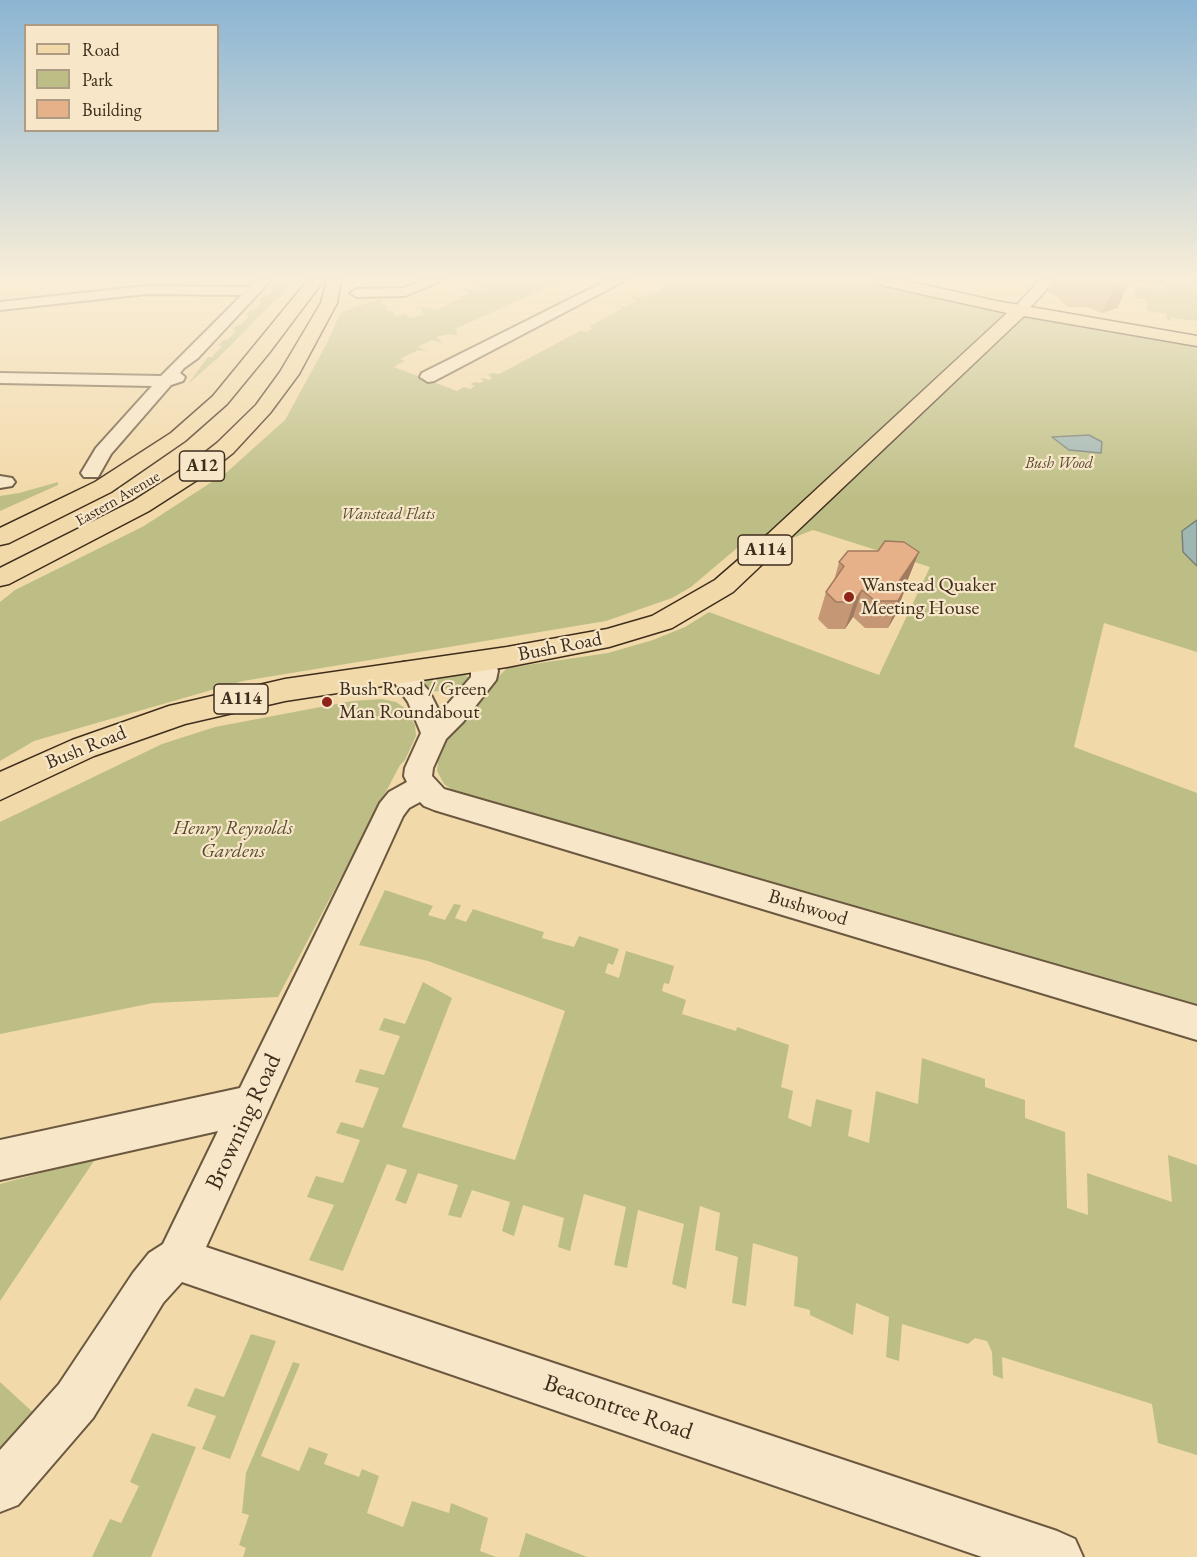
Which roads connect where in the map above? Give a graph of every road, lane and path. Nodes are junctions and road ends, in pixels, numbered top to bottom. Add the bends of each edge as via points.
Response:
1 (194, 353) edge
2 (261, 353) edge
3 (279, 353) edge
4 (301, 353) edge
5 (476, 353) edge
6 (975, 353) edge
7 (428, 377) dead end
8 (0, 378) edge
9 (166, 381) junction
10 (194, 398) dead end
11 (91, 473) junction
12 (0, 518) edge
13 (0, 538) edge
14 (0, 558) edge
15 (0, 578) edge
16 (483, 660) junction
17 (405, 671) junction
18 (435, 733) junction
19 (423, 786) junction
20 (0, 787) edge
21 (1197, 1023) edge
22 (252, 1104) junction
23 (0, 1160) edge
24 (178, 1259) junction
25 (0, 1487) edge
26 (1057, 1557) edge

1 - 9 street via 194,360 175,379
2 - 13 main road, Eastern Avenue / A12 via 228,391 151,457 103,487
3 - 14 main road, Eastern Avenue / A12 via 244,404 174,466 104,509
4 - 15 main road, A12 via 263,409 225,448 124,516
5 - 7 street
6 - 16 main road, Bush Road / A114 via 777,539 723,586 687,609 640,630
8 - 9 street
9 - 11 street via 103,452
10 - 11 main road via 162,426
11 - 12 main road
16 - 17 main road, Bush Road / A114
16 - 18 street via 483,680
17 - 18 street
17 - 20 main road, Bush Road / A114 via 285,690 180,714 91,744
18 - 19 street via 419,768
19 - 21 street, Bushwood via 434,798
19 - 22 street, Browning Road via 399,800 390,812
22 - 23 street
22 - 24 street, Browning Road
24 - 25 street, Browning Road via 164,1268 148,1288 76,1401
24 - 26 street, Beacontree Road

